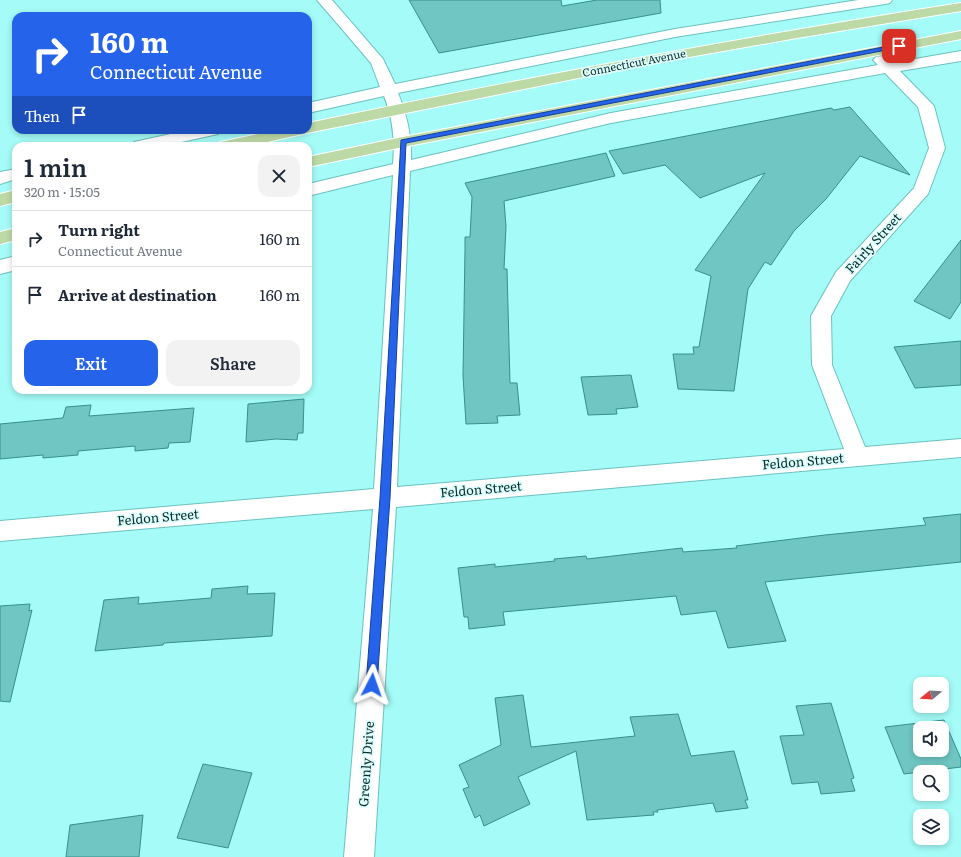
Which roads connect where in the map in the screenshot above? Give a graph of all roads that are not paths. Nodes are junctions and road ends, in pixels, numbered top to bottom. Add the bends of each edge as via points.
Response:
1 (324, 0) edge
2 (885, 0) edge
3 (961, 7) edge
4 (961, 35) edge
5 (872, 50) junction
6 (961, 56) edge
7 (889, 68) junction
8 (393, 100) junction
9 (312, 108) edge
10 (312, 127) edge
11 (194, 134) edge
12 (282, 134) edge
13 (158, 142) edge
14 (244, 142) edge
15 (403, 142) junction
16 (312, 161) edge
17 (402, 166) junction
18 (12, 175) edge
19 (0, 178) edge
20 (312, 189) edge
21 (12, 197) edge
22 (0, 200) edge
23 (12, 235) edge
24 (0, 238) edge
25 (12, 264) edge
26 (0, 267) edge
27 (961, 448) edge
28 (858, 457) junction
29 (385, 498) junction
30 (0, 531) edge
31 (359, 857) edge

1 - 8 street, Greenly Drive via 378,62
2 - 8 street via 675,33
3 - 8 main road, Connecticut Avenue
4 - 5 main road
5 - 7 street, Fairly Street
5 - 15 main road
6 - 7 street
7 - 17 street via 612,118
7 - 28 street, Fairly Street via 926,106 937,148 922,190 843,277 821,316 822,365
8 - 9 street
8 - 10 main road, Connecticut Avenue
8 - 15 street, Greenly Drive
11 - 13 street
12 - 14 main road
15 - 16 main road
15 - 17 street, Greenly Drive
17 - 20 street
17 - 29 street, Greenly Drive
18 - 19 street
21 - 22 main road
23 - 24 main road
25 - 26 street
27 - 28 street, Feldon Street
28 - 29 street, Feldon Street
29 - 30 street, Feldon Street
29 - 31 street, Greenly Drive

